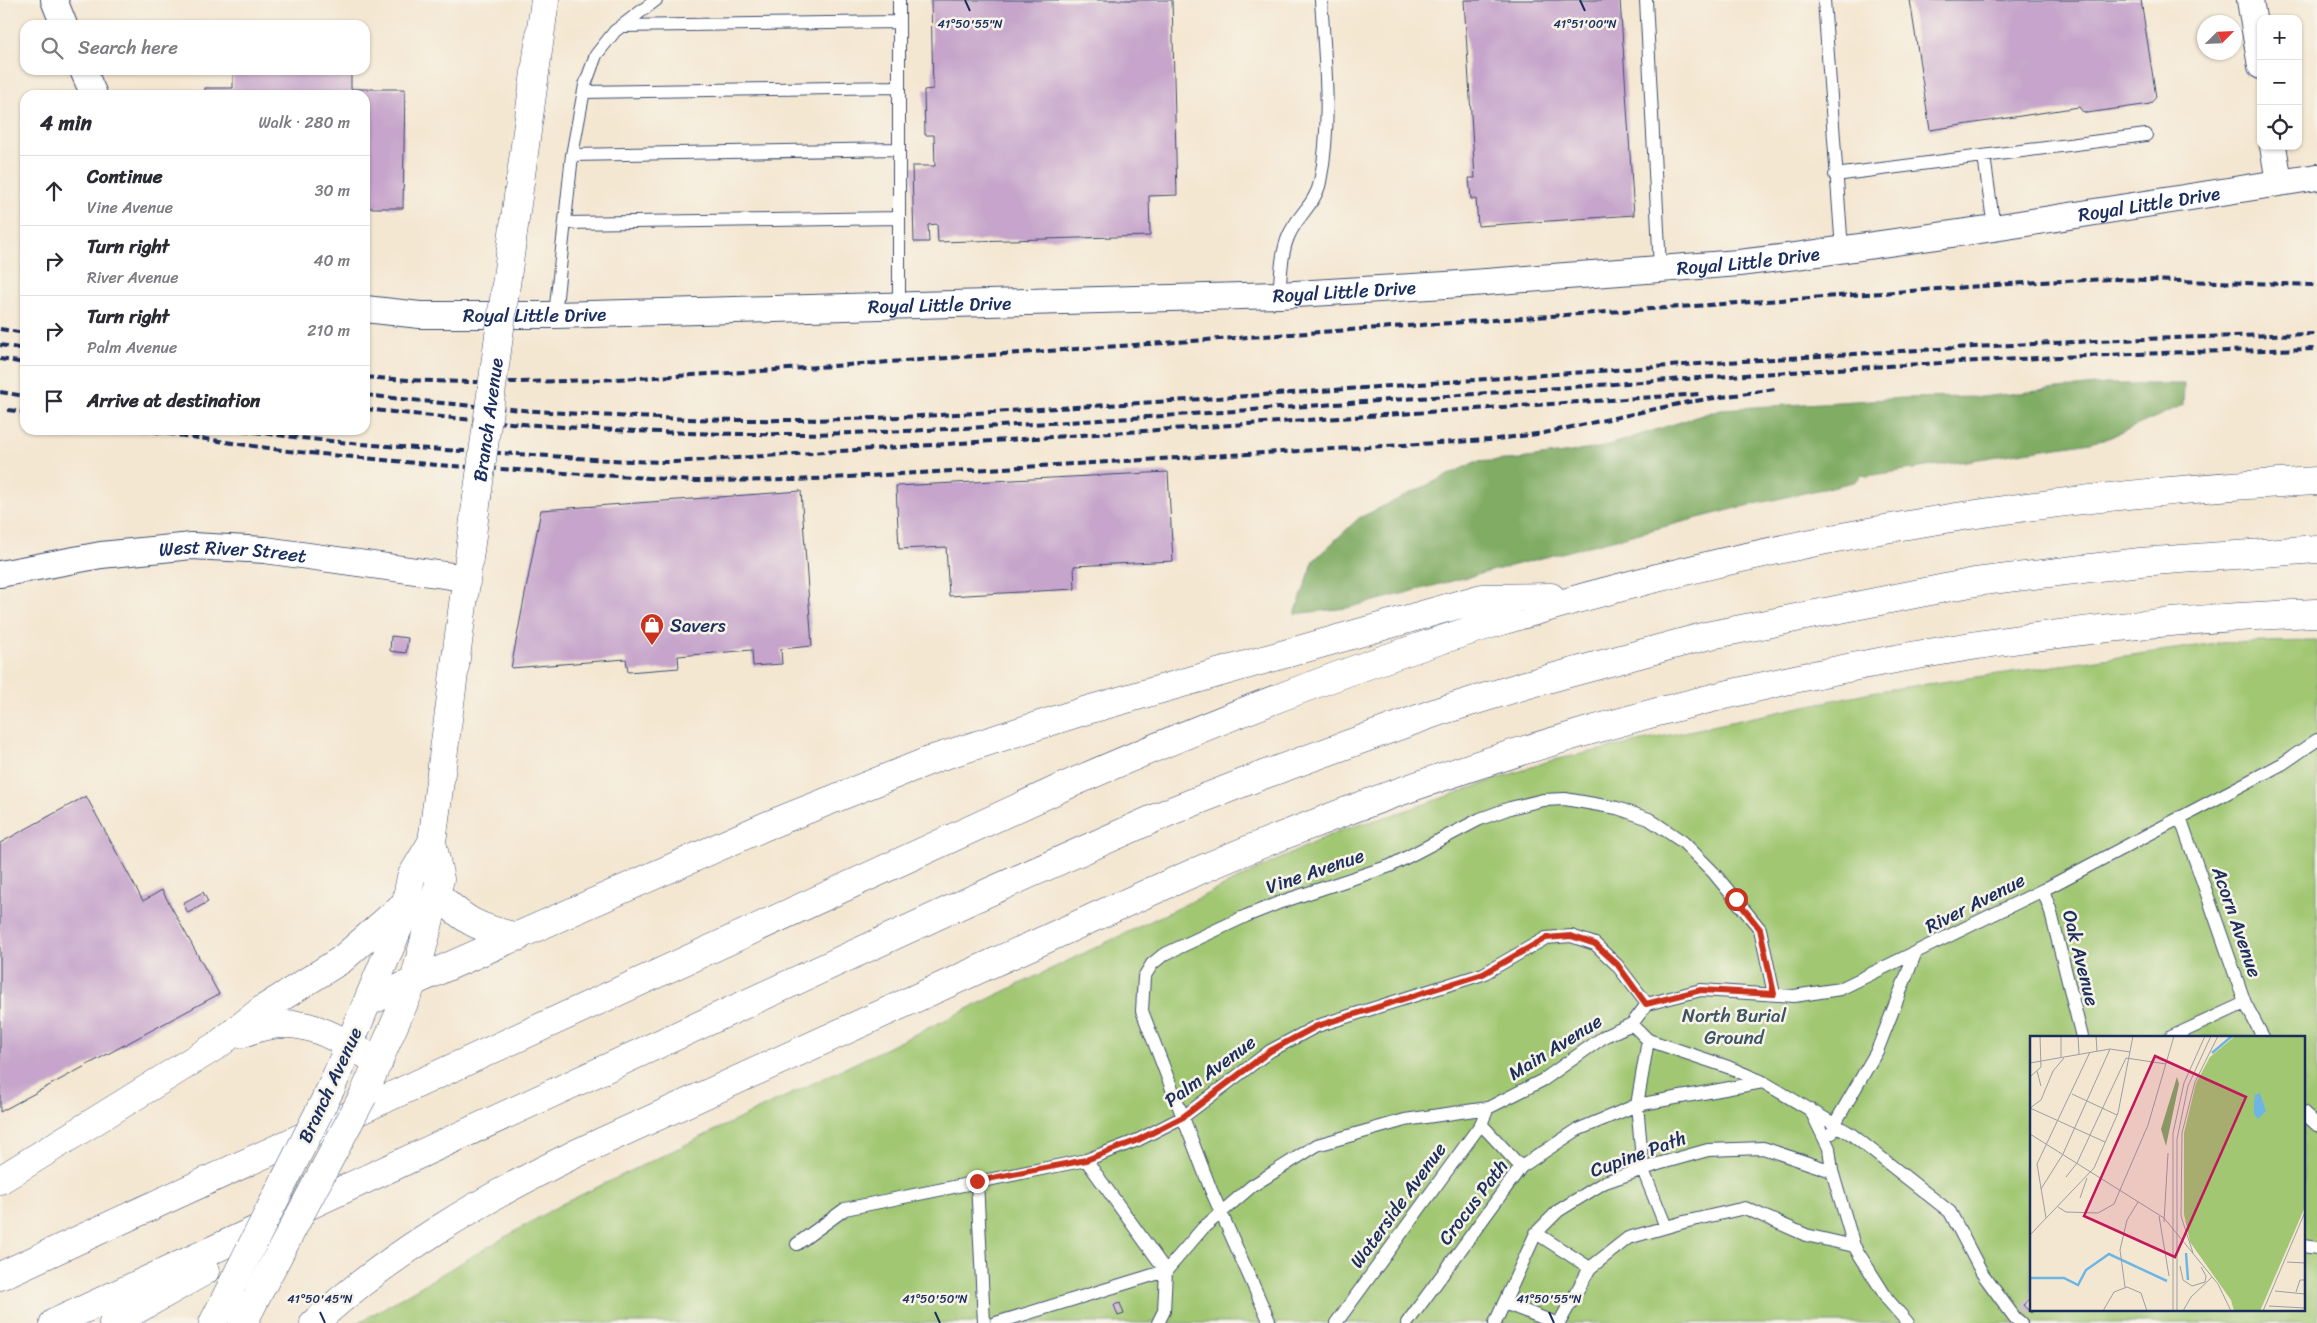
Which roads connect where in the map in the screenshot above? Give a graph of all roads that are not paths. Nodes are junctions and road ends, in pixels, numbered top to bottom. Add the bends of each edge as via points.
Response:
1 (54, 0) edge
2 (545, 0) edge
3 (656, 0) edge
4 (899, 0) edge
5 (1321, 0) edge
6 (1646, 0) edge
7 (1824, 0) edge
8 (2250, 0) edge
9 (62, 20) edge
10 (899, 22) junction
11 (621, 26) junction
12 (2260, 60) edge
13 (85, 75) edge
14 (899, 87) junction
15 (92, 90) edge
16 (584, 92) junction
17 (2146, 135) dead end
18 (899, 149) junction
19 (2275, 150) edge
20 (572, 155) junction
21 (1984, 156) junction
22 (1835, 175) junction
23 (2317, 177) edge
24 (2279, 182) junction
25 (899, 218) junction
26 (564, 223) junction
27 (1994, 228) junction
28 (1842, 250) junction
29 (1660, 268) junction
30 (1279, 295) junction
31 (899, 306) junction
32 (370, 310) edge
33 (555, 315) junction
34 (2317, 481) edge
35 (2317, 549) edge
36 (0, 574) edge
37 (466, 578) junction
38 (1590, 596) junction
39 (2317, 613) edge
40 (2317, 740) edge
41 (2180, 817) junction
42 (432, 842) junction
43 (2042, 890) junction
44 (437, 894) junction
45 (406, 902) junction
46 (518, 937) junction
47 (1915, 954) junction
48 (413, 983) junction
49 (1774, 994) junction
50 (368, 1002) junction
51 (2245, 1003) junction
52 (1646, 1004) junction
53 (1632, 1024) junction
54 (2082, 1036) edge
55 (2173, 1036) edge
56 (2262, 1036) edge
57 (1648, 1040) junction
58 (219, 1044) junction
59 (350, 1046) junction
60 (379, 1062) junction
61 (1763, 1082) junction
62 (1637, 1105) junction
63 (1488, 1108) junction
64 (1810, 1109) junction
65 (2304, 1113) edge
66 (1183, 1117) junction
67 (1481, 1124) junction
68 (1834, 1125) junction
69 (2317, 1125) edge
70 (1829, 1148) junction
71 (1086, 1160) junction
72 (1521, 1167) junction
73 (1643, 1170) junction
74 (1832, 1171) junction
75 (0, 1180) edge
76 (977, 1181) junction
77 (343, 1190) junction
78 (1221, 1212) junction
79 (1666, 1227) junction
80 (1536, 1233) junction
81 (797, 1244) dead end
82 (1854, 1246) junction
83 (2304, 1246) edge
84 (2317, 1248) edge
85 (1590, 1268) junction
86 (1166, 1271) junction
87 (0, 1276) edge
88 (1504, 1303) junction
89 (54, 1323) edge
90 (113, 1323) edge
91 (213, 1323) edge
92 (243, 1323) edge
93 (314, 1323) edge
94 (984, 1323) edge
95 (996, 1323) edge
96 (1158, 1323) edge
97 (1270, 1323) edge
98 (1336, 1323) edge
99 (1407, 1323) edge
100 (1495, 1323) edge
101 (1558, 1323) edge
102 (1908, 1323) edge
103 (2021, 1323) edge

1 - 9 street
2 - 37 main road, Branch Avenue, bridge
3 - 11 lane
4 - 10 lane
5 - 30 lane via 1326,129 1320,184 1289,234
6 - 29 lane
7 - 22 lane
8 - 12 street
10 - 11 lane
10 - 14 lane
11 - 16 lane via 596,55
13 - 15 street
14 - 16 lane
14 - 18 lane
16 - 20 lane
17 - 21 lane
18 - 20 lane
18 - 25 lane
19 - 24 street
20 - 26 lane
21 - 22 lane
21 - 27 lane
22 - 28 lane
23 - 24 street, Royal Little Drive
24 - 27 street, Royal Little Drive
25 - 26 lane
25 - 31 lane
26 - 33 lane
27 - 28 street, Royal Little Drive
28 - 29 street, Royal Little Drive via 1739,263
29 - 30 street, Royal Little Drive
30 - 31 street, Royal Little Drive
31 - 33 street, Royal Little Drive
32 - 33 street, Royal Little Drive via 420,315
34 - 38 main road via 2147,493 1968,516 1790,548
35 - 77 main road via 2140,562 1975,582 1706,636 1440,712 1171,811
36 - 37 street, West River Street via 101,555 192,546 265,550
37 - 42 main road, Branch Avenue
38 - 46 main road via 1482,598 1010,733 809,808
38 - 87 main road via 1374,663 1132,757
39 - 93 main road via 2151,623 1926,654 1787,681 1608,725 1378,799 1171,883 575,1154 484,1202 414,1245 371,1275
40 - 41 lane, River Avenue via 2282,764
41 - 43 lane, River Avenue
41 - 51 lane, Acorn Avenue
42 - 44 main road, Branch Avenue via 440,879
42 - 45 main road, Branch Avenue via 411,877
43 - 47 lane, River Avenue
43 - 54 lane, Oak Avenue via 2050,909
44 - 46 main road via 478,926
44 - 48 main road, Branch Avenue
45 - 50 main road, Branch Avenue via 403,917
45 - 58 main road via 349,955 263,1009
46 - 48 main road
47 - 49 lane, River Avenue via 1840,989 1794,996
47 - 68 lane via 1877,1052
48 - 50 main road
48 - 60 main road, Branch Avenue
49 - 52 lane, River Avenue via 1701,990
49 - 66 lane, Vine Avenue via 1760,929 1713,872 1683,842 1649,819 1617,808 1564,799 1543,800 1480,819 1390,866 1246,916 1163,955 1152,964 1144,978 1142,1011
50 - 59 main road, Branch Avenue
51 - 55 lane
51 - 56 lane, Acorn Avenue
52 - 53 lane
52 - 66 lane, Palm Avenue via 1617,964 1595,944 1571,936 1546,938 1483,974 1317,1026 1270,1051
53 - 57 lane, Main Avenue
53 - 63 lane, Main Avenue via 1605,1036 1543,1080
57 - 61 lane, Main Avenue
57 - 62 lane
58 - 59 main road via 267,1025 296,1023
58 - 75 main road
59 - 60 main road
59 - 91 main road, Branch Avenue, bridge
60 - 92 main road, Branch Avenue, bridge
61 - 62 lane, Crocus Path
61 - 64 lane, Main Avenue
62 - 72 lane, Crocus Path via 1577,1130
62 - 73 lane
63 - 67 lane, Waterside Avenue
63 - 78 lane, Main Avenue via 1405,1120 1318,1145 1252,1186
64 - 68 lane, Main Avenue
64 - 70 lane
65 - 69 lane
66 - 71 lane, Palm Avenue via 1138,1140
66 - 78 lane, Vine Avenue
67 - 72 lane
67 - 98 lane, Waterside Avenue
68 - 70 lane
68 - 103 lane, Main Avenue via 1851,1134 1950,1212 1982,1272
70 - 74 lane
71 - 76 lane, Palm Avenue
71 - 86 lane
72 - 99 lane, Crocus Path
73 - 74 lane, Cupine Path via 1708,1150 1763,1148
73 - 79 lane
73 - 80 lane, Cupine Path via 1605,1182 1558,1211
74 - 82 lane
76 - 81 lane, Palm Avenue via 844,1209
76 - 94 lane
77 - 89 main road
77 - 90 main road
78 - 86 lane, Main Avenue via 1202,1228
78 - 97 lane, Vine Avenue
79 - 82 lane via 1744,1208 1806,1235
79 - 85 lane via 1628,1238
80 - 85 lane
80 - 88 lane, Cupine Path
82 - 102 lane via 1888,1300
83 - 84 lane
85 - 101 lane
86 - 95 lane
86 - 96 lane via 1164,1311
88 - 100 lane, Cupine Path
88 - 101 lane

